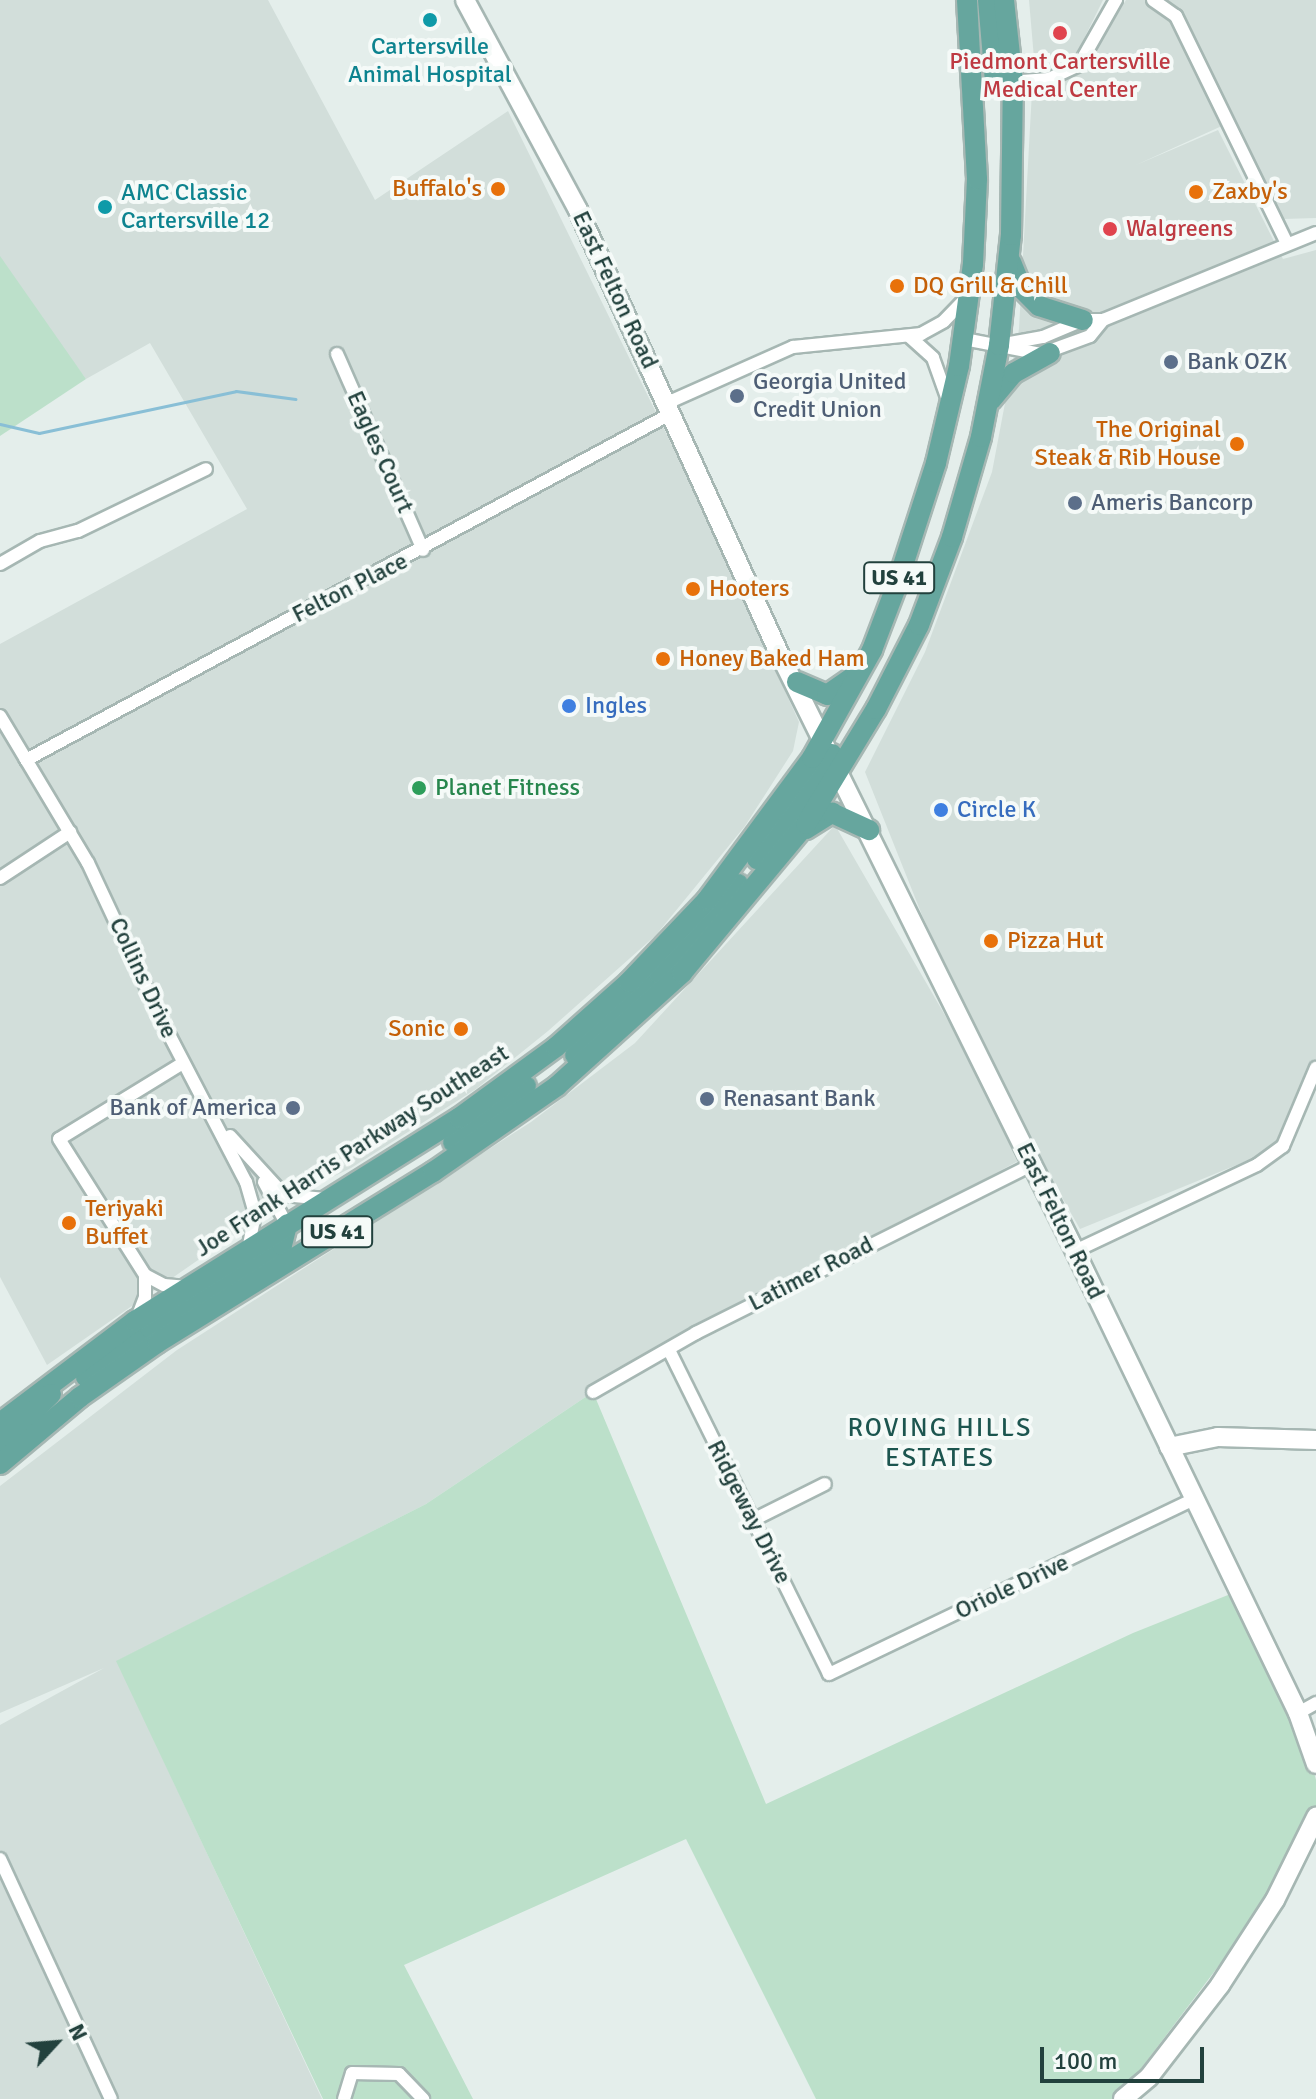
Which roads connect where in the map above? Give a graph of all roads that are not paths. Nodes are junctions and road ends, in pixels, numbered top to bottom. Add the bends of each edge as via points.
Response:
1 (465, 0) edge
2 (967, 0) edge
3 (988, 0) edge
4 (1004, 0) edge
5 (1116, 0) edge
6 (1153, 0) edge
7 (994, 83) junction
8 (1316, 233) edge
9 (1286, 242) junction
10 (1010, 259) junction
11 (970, 292) junction
12 (1093, 320) junction
13 (910, 337) junction
14 (964, 339) junction
15 (999, 345) junction
16 (1050, 353) junction
17 (337, 354) dead end
18 (989, 403) junction
19 (670, 408) junction
20 (949, 408) junction
21 (206, 469) dead end
22 (423, 550) junction
23 (0, 564) edge
24 (861, 671) junction
25 (797, 682) junction
26 (0, 716) edge
27 (832, 754) junction
28 (26, 760) junction
29 (869, 830) junction
30 (70, 832) junction
31 (797, 836) junction
32 (0, 878) edge
33 (570, 1036) junction
34 (183, 1063) junction
35 (1316, 1068) edge
36 (533, 1104) junction
37 (218, 1121) junction
38 (1032, 1165) junction
39 (259, 1172) junction
40 (332, 1198) junction
41 (287, 1225) junction
42 (313, 1246) junction
43 (248, 1250) junction
44 (1075, 1251) junction
45 (145, 1275) junction
46 (189, 1286) junction
47 (135, 1321) junction
48 (669, 1350) junction
49 (72, 1365) junction
50 (593, 1392) dead end
51 (0, 1423) edge
52 (45, 1425) junction
53 (1316, 1440) edge
54 (0, 1445) edge
55 (1169, 1447) junction
56 (0, 1464) edge
57 (825, 1484) dead end
58 (1194, 1499) junction
59 (755, 1519) junction
60 (829, 1674) joint
61 (1316, 1703) edge
62 (1298, 1713) junction
63 (1316, 1764) edge
64 (1316, 1817) edge
65 (0, 1859) edge
66 (111, 2099) edge
67 (344, 2099) edge
68 (423, 2099) edge
69 (1123, 2099) edge

1 - 19 street, East Felton Road via 573,200
2 - 7 main road, Joe Frank Harris Parkway Southeast / US 41
3 - 7 main road
4 - 7 main road, Joe Frank Harris Parkway Southeast / US 41
5 - 7 street via 1079,65 1049,79
6 - 9 street via 1176,16
7 - 10 main road, Joe Frank Harris Parkway Southeast / US 41
7 - 11 main road, Joe Frank Harris Parkway Southeast / US 41 via 977,179
8 - 9 street
9 - 12 street
10 - 12 main road via 1022,289 1039,306
10 - 15 main road, Joe Frank Harris Parkway Southeast / US 41
11 - 13 street via 937,326
11 - 14 main road, Joe Frank Harris Parkway Southeast / US 41
12 - 15 street
12 - 16 street via 1090,336
13 - 19 street, Felton Place via 793,347
13 - 20 street via 933,358
14 - 15 street
14 - 20 main road, Joe Frank Harris Parkway Southeast / US 41
15 - 16 street via 1030,355
15 - 18 main road, Joe Frank Harris Parkway Southeast / US 41
16 - 18 main road via 1014,373
17 - 22 street, Eagles Court
18 - 27 main road, Joe Frank Harris Parkway Southeast / US 41 via 952,537 924,612
19 - 22 street, Felton Place
19 - 25 street, East Felton Road via 753,586 768,601 785,636
20 - 24 main road, Joe Frank Harris Parkway Southeast / US 41 via 898,579
21 - 23 street via 78,531 40,541
22 - 28 street, Felton Place via 132,699
24 - 25 main road via 827,695
24 - 27 main road, Joe Frank Harris Parkway Southeast / US 41
25 - 27 street, East Felton Road
26 - 28 street, Collins Drive
27 - 29 street, East Felton Road
27 - 31 main road, Joe Frank Harris Parkway Southeast / US 41
27 - 33 main road, Joe Frank Harris Parkway Southeast / US 41 via 707,900
27 - 36 main road via 721,906 659,974 532,1095
28 - 30 street, Collins Drive
29 - 31 main road via 832,813
29 - 38 street, East Felton Road
30 - 32 street
30 - 34 street, Collins Drive
31 - 36 main road, Joe Frank Harris Parkway Southeast / US 41 via 682,973 609,1043
33 - 40 main road, Joe Frank Harris Parkway Southeast / US 41 via 494,1094
33 - 42 main road via 552,1063 469,1132 314,1230
34 - 37 street, Collins Drive
34 - 45 street via 59,1139
35 - 44 street via 1283,1146 1257,1165
36 - 42 main road, Joe Frank Harris Parkway Southeast / US 41
37 - 39 street
37 - 43 street, Collins Drive via 253,1198
38 - 44 street, East Felton Road
38 - 48 street, Latimer Road
39 - 40 street via 293,1198
39 - 41 street
40 - 41 main road, Joe Frank Harris Parkway Southeast / US 41
41 - 43 main road, Joe Frank Harris Parkway Southeast / US 41
41 - 52 main road via 282,1245 117,1352 62,1398
42 - 52 main road, Joe Frank Harris Parkway Southeast / US 41 via 157,1343
43 - 46 main road, Joe Frank Harris Parkway Southeast / US 41
44 - 55 street, East Felton Road
45 - 46 street via 164,1285
45 - 47 street via 144,1304
46 - 47 main road, Joe Frank Harris Parkway Southeast / US 41
47 - 49 main road, Joe Frank Harris Parkway Southeast / US 41
48 - 50 street, Latimer Road
48 - 59 street, Ridgeway Drive
49 - 51 main road, Joe Frank Harris Parkway Southeast / US 41
49 - 54 main road
52 - 56 main road, Joe Frank Harris Parkway Southeast / US 41
53 - 55 street via 1218,1437
55 - 58 street, East Felton Road
57 - 59 street
58 - 60 street, Oriole Drive
58 - 62 street, East Felton Road
59 - 60 street, Ridgeway Drive
61 - 62 street
62 - 63 street, East Felton Road
64 - 69 street via 1275,1900 1220,1985 1149,2077
65 - 66 street
67 - 68 street via 352,2073 399,2074

